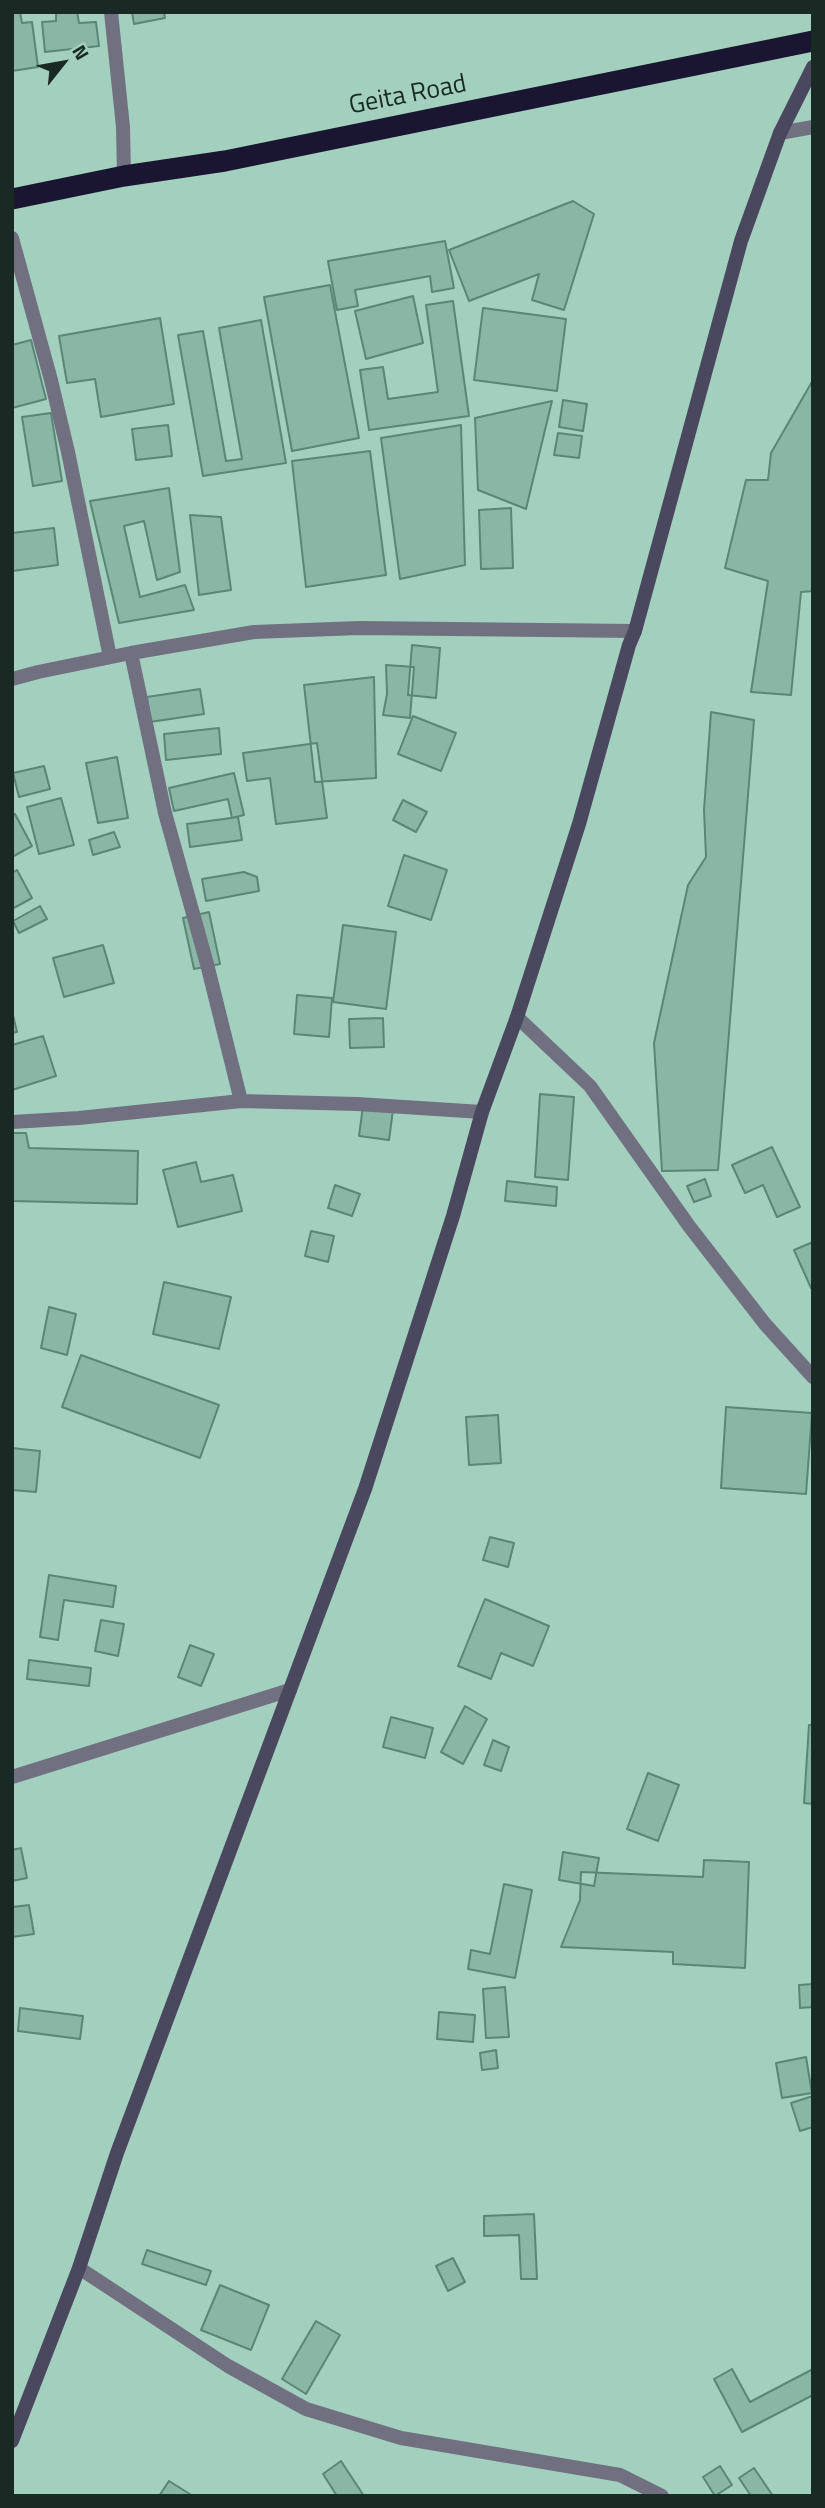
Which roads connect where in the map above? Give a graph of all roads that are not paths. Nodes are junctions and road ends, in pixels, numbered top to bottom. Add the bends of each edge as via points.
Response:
1 (111, 12) edge
2 (813, 41) edge
3 (813, 67) edge
4 (813, 127) edge
5 (780, 133) junction
6 (124, 177) junction
7 (12, 198) edge
8 (12, 238) edge
9 (635, 631) junction
10 (131, 653) junction
11 (110, 657) junction
12 (12, 680) edge
13 (517, 1017) junction
14 (241, 1101) junction
15 (482, 1112) junction
16 (12, 1122) edge
17 (813, 1377) edge
18 (290, 1690) junction
19 (12, 1777) edge
20 (79, 2268) junction
21 (12, 2441) edge
22 (662, 2496) edge

1 - 6 street
2 - 6 highway, Geita Road via 225,161
3 - 5 main road
4 - 5 street
5 - 9 main road via 741,241
6 - 7 highway, Geita Road
8 - 11 street via 62,428
9 - 10 street via 359,628 254,632
9 - 13 main road
10 - 11 street
10 - 14 street via 164,813
11 - 12 street
13 - 15 main road
13 - 17 street via 590,1086 689,1226
14 - 15 street
14 - 16 street
15 - 18 main road via 365,1489
18 - 19 street
18 - 20 main road via 117,2153
20 - 21 main road
20 - 22 street via 228,2366 306,2409 401,2438 620,2475

